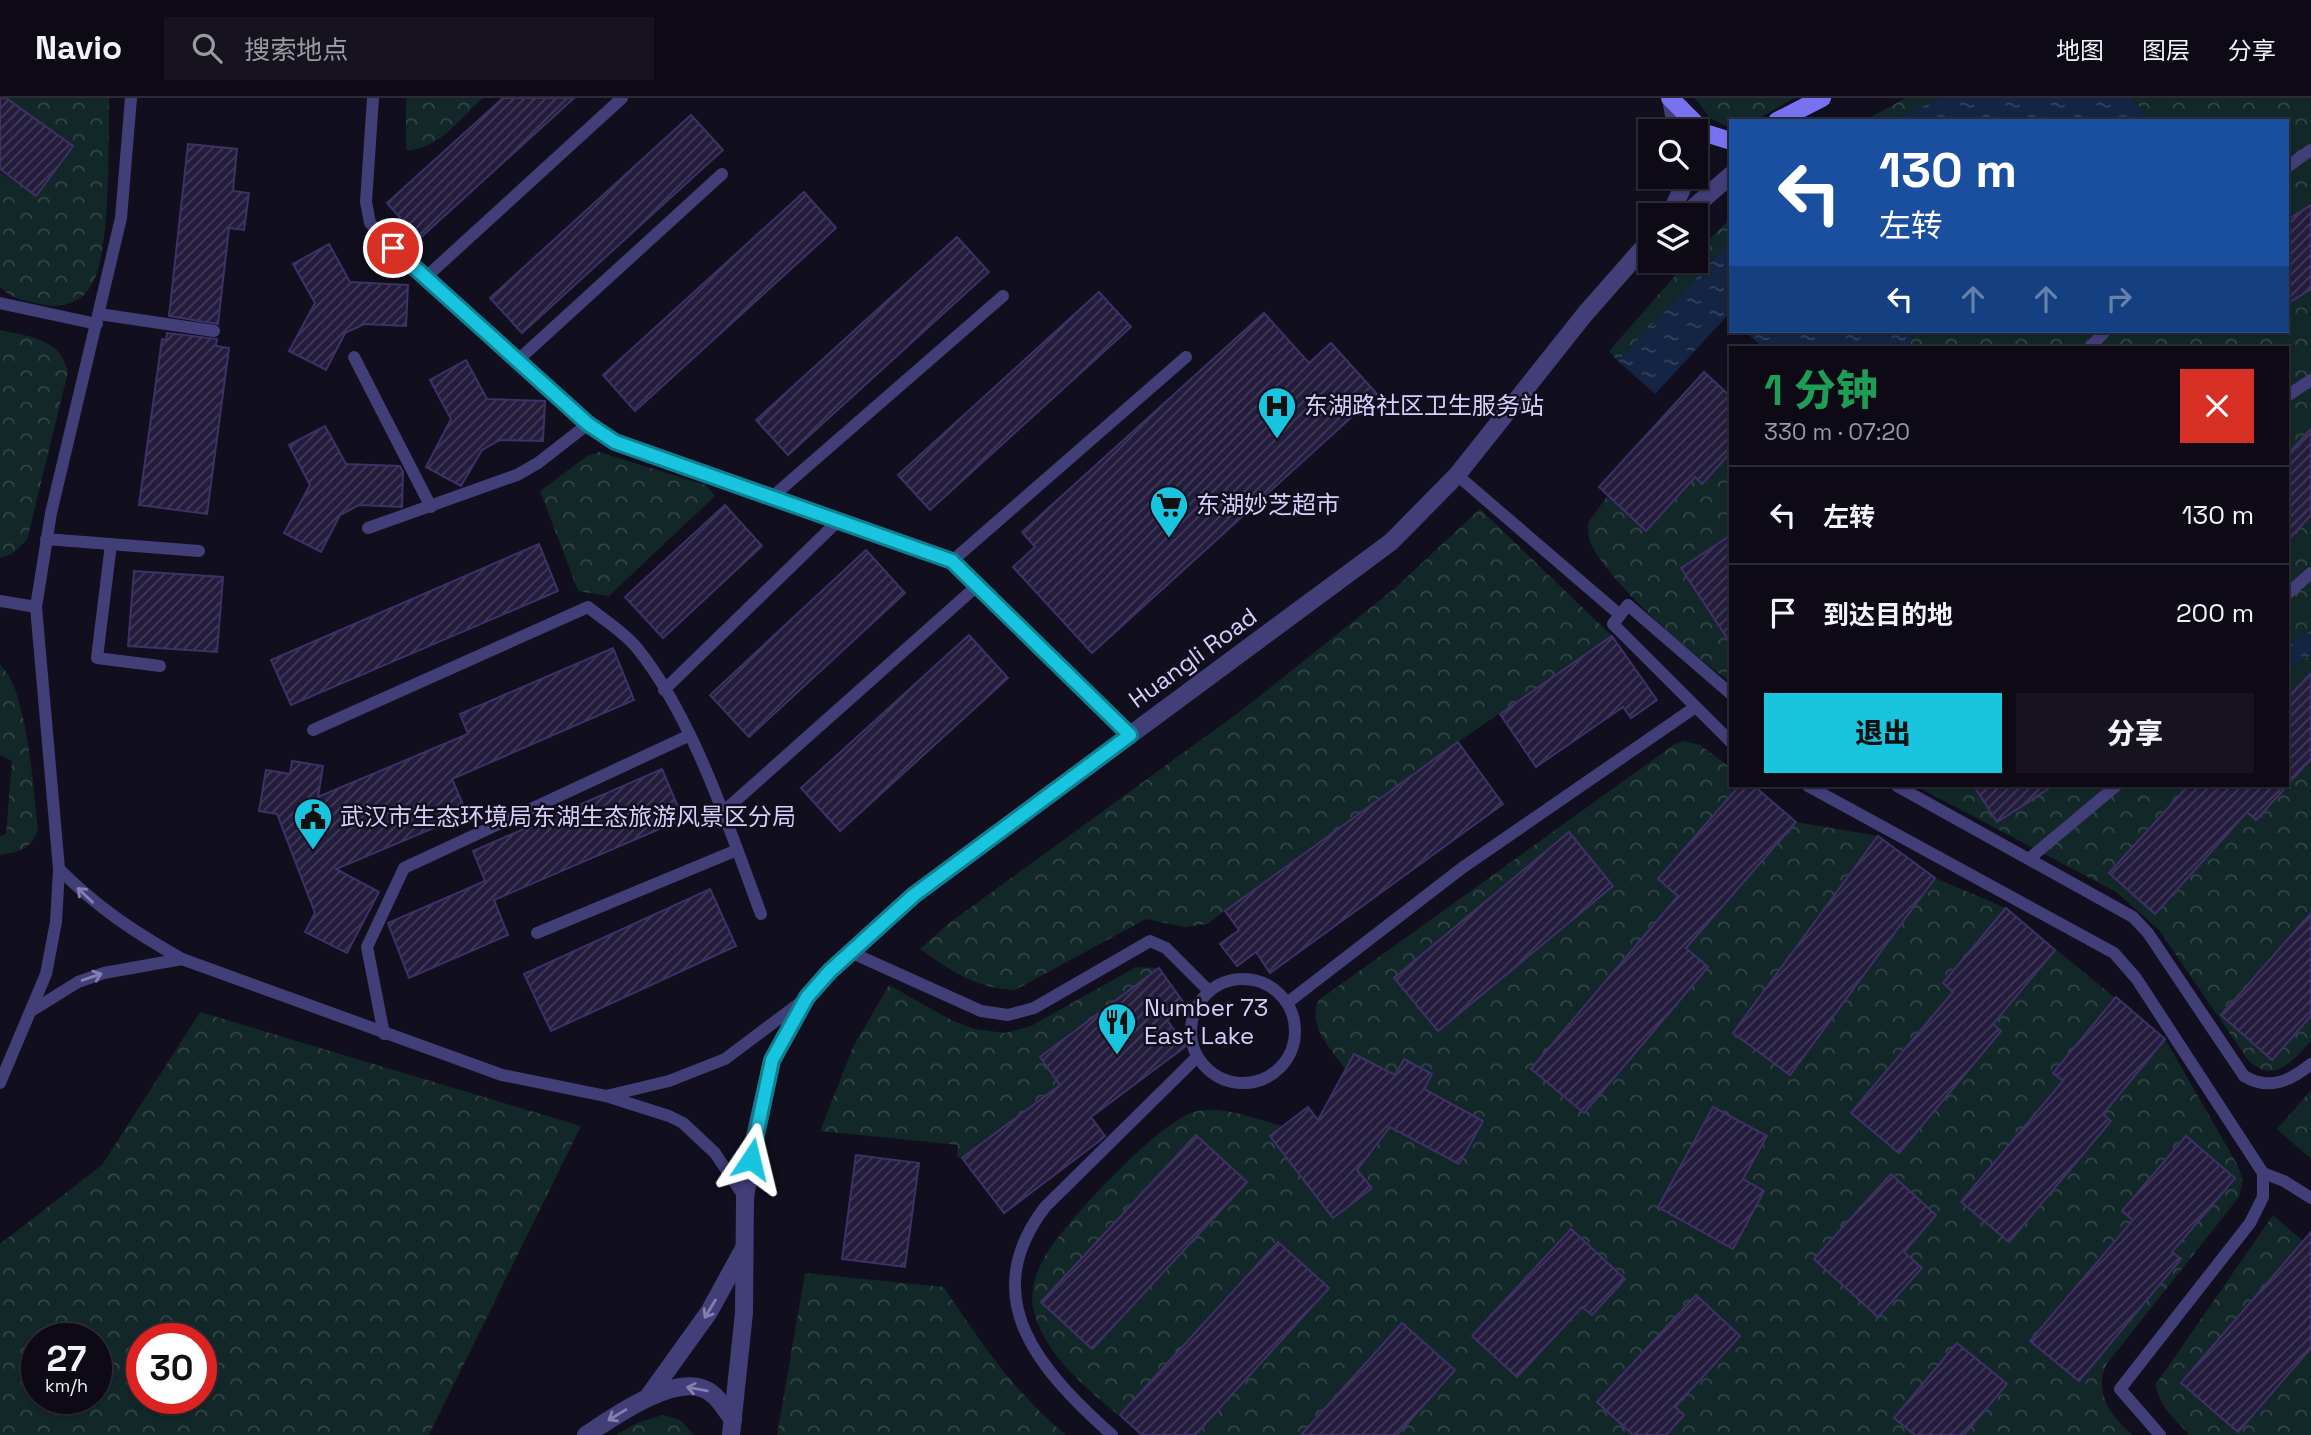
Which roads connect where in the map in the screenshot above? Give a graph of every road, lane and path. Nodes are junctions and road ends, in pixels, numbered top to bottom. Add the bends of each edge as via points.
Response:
1 (131, 98) edge
2 (373, 98) edge
3 (622, 98) edge
4 (1670, 98) edge
5 (1822, 98) edge
6 (1803, 108) junction
7 (1674, 119) edge
8 (1781, 119) edge
9 (1791, 119) edge
10 (1729, 140) edge
11 (2311, 150) edge
12 (2289, 166) edge
13 (722, 174) dead end
14 (1729, 177) edge
15 (1699, 203) edge
16 (1638, 256) edge
17 (425, 278) junction
18 (1003, 296) dead end
19 (0, 303) edge
20 (98, 319) junction
21 (214, 331) dead end
22 (354, 357) dead end
23 (1186, 357) dead end
24 (517, 360) junction
25 (2311, 380) edge
26 (2289, 395) edge
27 (588, 424) junction
28 (1457, 475) junction
29 (772, 497) junction
30 (431, 506) junction
31 (839, 520) junction
32 (368, 528) dead end
33 (46, 539) junction
34 (111, 544) junction
35 (199, 551) dead end
36 (952, 561) junction
37 (2311, 573) edge
38 (978, 585) junction
39 (2289, 592) edge
40 (0, 601) edge
41 (36, 607) junction
42 (1620, 615) junction
43 (160, 666) dead end
44 (664, 690) junction
45 (1729, 692) edge
46 (1694, 708) junction
47 (313, 730) dead end
48 (1130, 735) junction
49 (688, 736) junction
50 (1729, 740) edge
51 (1810, 787) edge
52 (1899, 787) edge
53 (2115, 787) edge
54 (723, 811) junction
55 (737, 850) junction
56 (2030, 858) junction
57 (59, 869) junction
58 (761, 914) dead end
59 (537, 933) dead end
60 (850, 952) junction
61 (182, 959) junction
62 (1209, 991) junction
63 (807, 997) junction
64 (1287, 1003) junction
65 (33, 1010) junction
66 (384, 1034) junction
67 (1197, 1057) junction
68 (2311, 1064) edge
69 (0, 1083) edge
70 (606, 1096) junction
71 (2263, 1173) junction
72 (745, 1198) junction
73 (2311, 1198) edge
74 (743, 1250) junction
75 (648, 1397) junction
76 (732, 1428) edge
77 (586, 1435) edge
78 (1112, 1435) edge
79 (2160, 1435) edge

1 - 20 lane via 121,218
2 - 17 lane via 367,214 379,235
3 - 17 lane
4 - 7 street
4 - 10 street via 1705,133
5 - 6 street
6 - 8 street
6 - 9 street
11 - 12 lane
13 - 24 lane
14 - 15 street
16 - 28 street, Huangli Road via 1585,314
17 - 24 lane
18 - 29 lane
19 - 20 lane
20 - 21 lane
20 - 33 lane
22 - 30 lane
23 - 36 lane
24 - 27 lane
25 - 26 lane
27 - 29 lane via 615,442
27 - 30 lane via 517,475
28 - 42 lane
28 - 48 street, Huangli Road via 1391,542
29 - 31 lane
30 - 32 lane
31 - 36 lane
31 - 44 lane
33 - 34 lane
33 - 41 lane
34 - 35 lane
34 - 43 lane via 97,658
36 - 38 lane
37 - 39 lane
38 - 48 lane
38 - 54 lane
40 - 41 lane
41 - 57 lane
42 - 45 lane via 1628,605
42 - 46 lane via 1613,624
44 - 47 lane via 636,648 588,607
44 - 49 lane
46 - 50 lane
46 - 64 lane via 1462,868
48 - 60 street, Huangli Road via 935,879
49 - 54 lane
49 - 66 lane via 404,868 367,947
51 - 71 lane via 2114,953 2136,978
52 - 56 lane
53 - 56 lane
54 - 55 lane
55 - 58 lane
55 - 59 lane
56 - 68 lane via 2133,917 2244,1076 2277,1084
61 -> 57 lane via 104,911
57 - 65 lane via 53,946
60 - 62 lane via 981,1011 1008,1015 1034,1008 1150,941 1166,948
60 - 63 street, Huangli Road
65 -> 61 lane via 91,977
61 - 66 lane
62 - 64 lane via 1242,978 1275,989
62 - 67 lane via 1191,1022
63 - 70 lane via 725,1059 669,1081
63 - 72 street, Huangli Road via 769,1070
64 - 67 lane via 1295,1035 1291,1051 1269,1076 1254,1082 1230,1081 1208,1070
65 - 69 lane
66 - 70 lane via 502,1075
67 - 78 lane via 1045,1207 1031,1226 1020,1257 1016,1278 1019,1318 1032,1348 1072,1399
70 - 72 lane via 683,1123 715,1153
71 - 73 lane
71 - 79 lane via 2263,1197 2250,1223 2120,1389
72 - 74 street, Huangli Road
74 -> 75 street via 709,1312
74 - 76 street, Huangli Road via 744,1313
76 -> 75 street via 715,1396 704,1389 687,1387
75 -> 77 street

